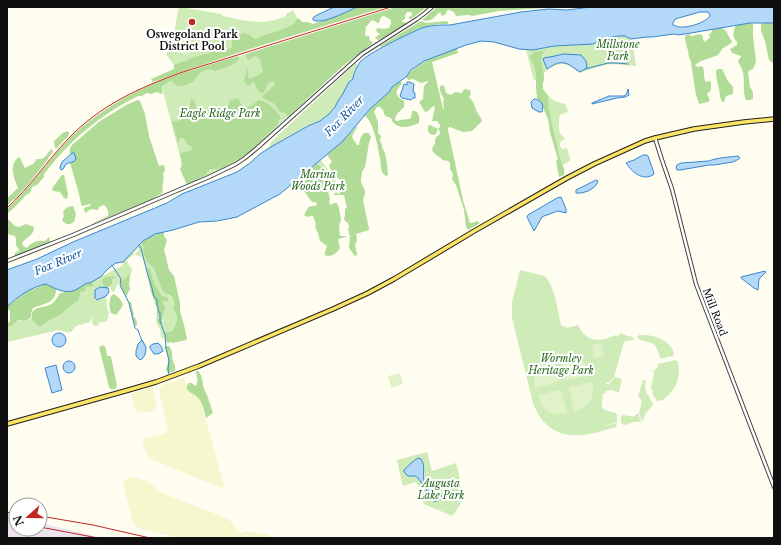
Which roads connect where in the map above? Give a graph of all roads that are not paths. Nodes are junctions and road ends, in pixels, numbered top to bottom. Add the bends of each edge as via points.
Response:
1 (432, 7) edge
2 (774, 119) edge
3 (655, 138) junction
4 (7, 261) edge
5 (7, 424) edge
6 (774, 487) edge

1 - 4 street via 362,54 256,150 236,164 131,211
2 - 3 main road via 694,129
3 - 5 main road via 623,150 538,194 394,280 333,309 169,377
3 - 6 street, Mill Road via 672,189 696,284

